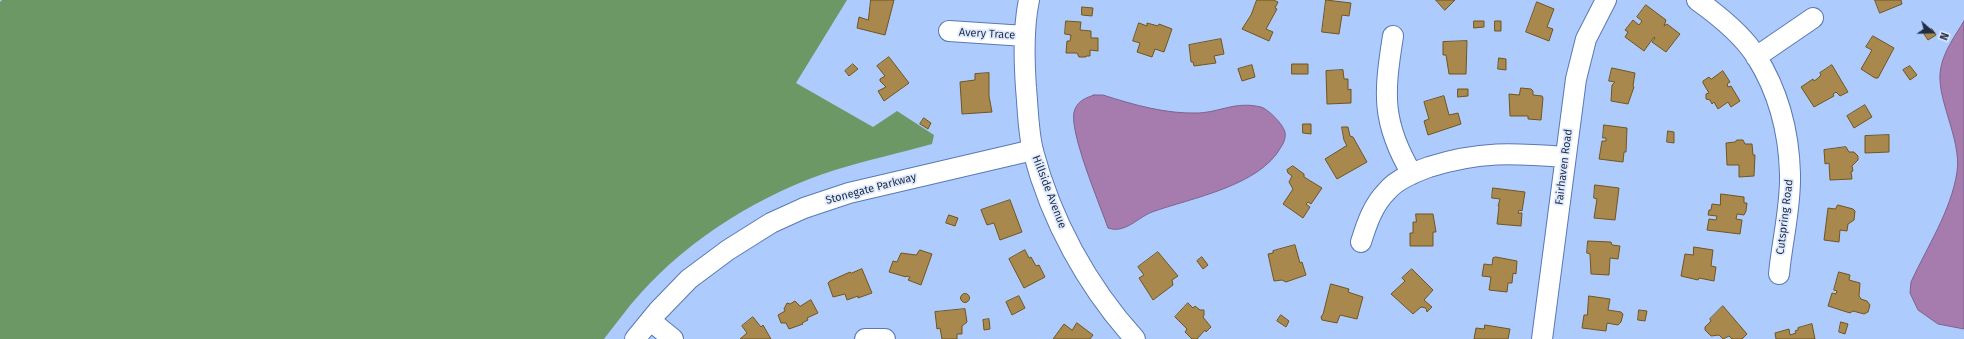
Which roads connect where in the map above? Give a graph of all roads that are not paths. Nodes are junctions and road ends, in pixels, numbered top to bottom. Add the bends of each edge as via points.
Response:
1 (1029, 0) edge
2 (1606, 0) edge
3 (1697, 0) edge
4 (1813, 18) dead end
5 (949, 32) dead end
6 (1025, 36) junction
7 (1393, 36) dead end
8 (1756, 57) junction
9 (1033, 150) junction
10 (1565, 157) junction
11 (1412, 174) junction
12 (1361, 242) dead end
13 (1778, 274) dead end
14 (651, 321) junction
15 (635, 339) edge
16 (673, 339) edge
17 (865, 339) edge
18 (885, 339) edge
19 (1135, 339) edge
20 (1542, 339) edge

1 - 6 street, Hillside Avenue
2 - 10 street, Fairhaven Road via 1586,39 1576,79
3 - 8 street, Cutspring Road via 1735,32
4 - 8 street
5 - 6 street, Avery Trace
6 - 9 street, Hillside Avenue via 1025,71
7 - 11 street via 1386,80 1387,113 1399,148
8 - 13 street, Cutspring Road via 1776,99 1786,134 1790,175
9 - 14 street, Stonegate Parkway via 849,193 793,212 765,226 698,272
9 - 19 street, Hillside Avenue via 1058,220 1084,272
10 - 11 street via 1483,154 1451,160
10 - 20 street, Fairhaven Road
11 - 12 street via 1383,195 1375,207
14 - 15 street, Stonegate Parkway
14 - 16 street
17 - 18 street

